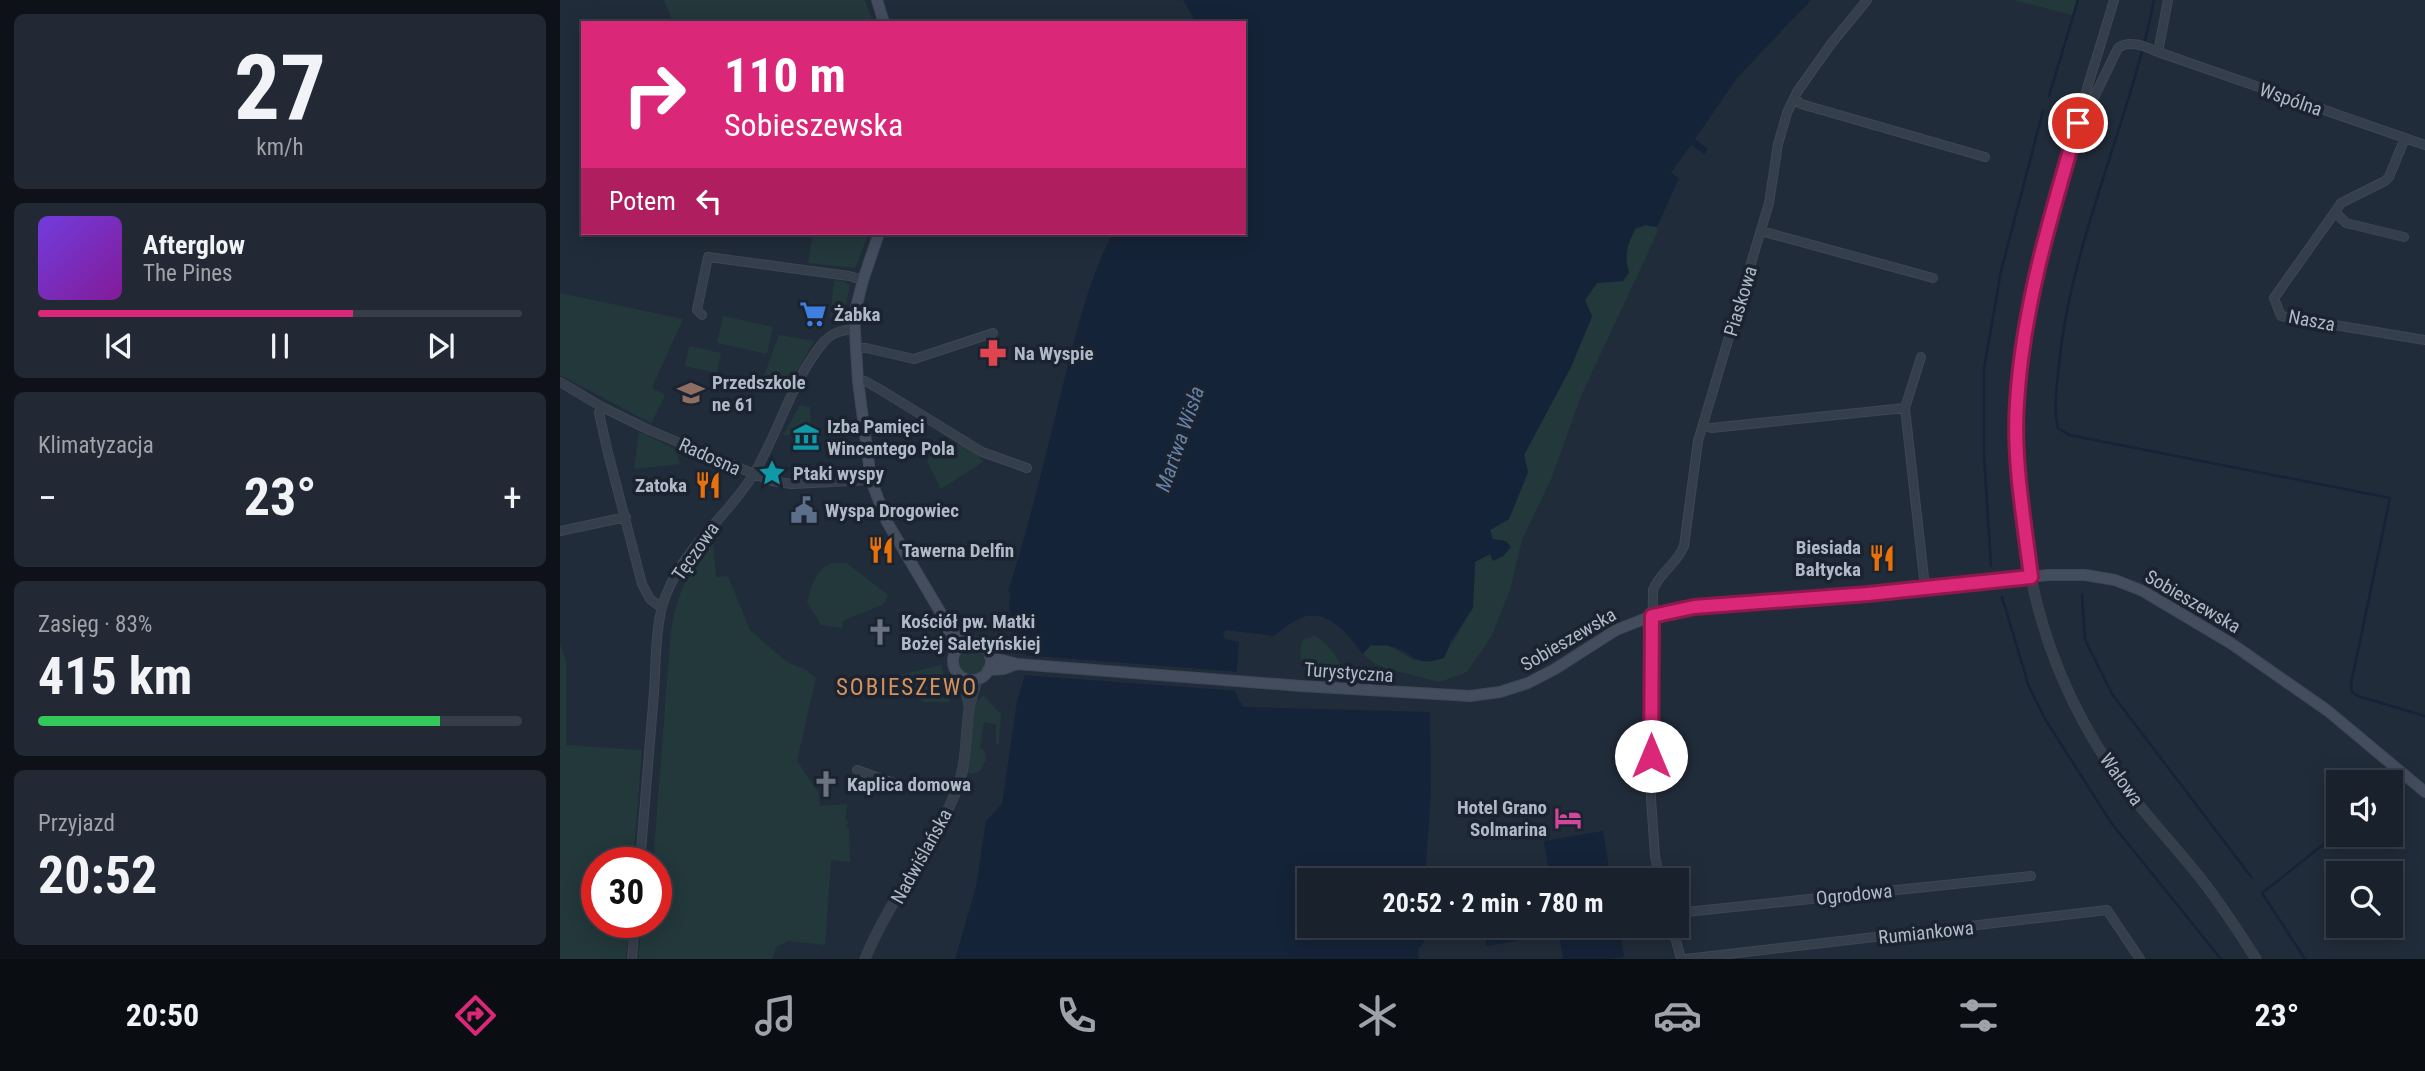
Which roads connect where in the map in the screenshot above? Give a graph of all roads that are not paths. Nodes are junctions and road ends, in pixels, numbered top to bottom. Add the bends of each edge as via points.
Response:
1 (878, 0) edge
2 (1867, 0) edge
3 (2114, 0) edge
4 (2168, 0) edge
5 (883, 21) edge
6 (2155, 51) junction
7 (1794, 98) junction
8 (2078, 123) junction
9 (2405, 138) junction
10 (2425, 145) edge
11 (1985, 157) dead end
12 (2335, 212) junction
13 (1761, 231) junction
14 (878, 235) edge
15 (2404, 237) dead end
16 (1933, 278) dead end
17 (863, 281) junction
18 (702, 316) dead end
19 (854, 329) junction
20 (993, 333) dead end
21 (2425, 340) edge
22 (855, 348) junction
23 (1921, 357) dead end
24 (858, 381) junction
25 (560, 382) edge
26 (602, 407) junction
27 (1905, 408) junction
28 (1703, 426) junction
29 (1027, 468) dead end
30 (753, 475) junction
31 (872, 480) junction
32 (626, 517) junction
33 (560, 531) edge
34 (2031, 577) junction
35 (1925, 587) junction
36 (662, 608) junction
37 (1652, 616) junction
38 (945, 620) junction
39 (968, 643) junction
40 (956, 651) junction
41 (990, 657) junction
42 (1019, 665) junction
43 (988, 670) junction
44 (964, 678) junction
45 (977, 679) junction
46 (1456, 697) joint
47 (969, 706) junction
48 (858, 770) dead end
49 (958, 786) junction
50 (2425, 792) edge
51 (641, 847) edge
52 (1658, 868) edge
53 (2031, 876) dead end
54 (1689, 912) edge
55 (634, 938) edge
56 (1676, 938) edge
57 (632, 959) edge
58 (865, 959) edge
59 (1684, 959) edge
60 (2140, 959) edge
61 (2256, 959) edge

1 - 5 main road
2 - 7 street, Piaskowa
3 - 8 street
4 - 6 street
6 - 8 street, Wspólna via 2135,44 2118,48
6 - 9 street, Wspólna
7 - 11 street via 1801,104
7 - 13 street, Piaskowa via 1782,131
8 - 34 street via 2038,266 2022,352 2017,445
9 - 10 street, Wspólna
9 - 12 street, Nasza via 2389,177 2341,203
12 - 15 street via 2346,223
12 - 21 street, Nasza via 2274,298 2281,316
13 - 16 street
13 - 28 street, Piaskowa
14 - 17 main road
17 - 18 street via 708,257 697,310
17 - 19 main road
19 - 22 main road
19 - 30 street, Tęczowa via 838,331 823,342
20 - 22 street via 914,359
22 - 24 main road
23 - 27 street
24 - 29 street via 881,390 982,452
24 - 31 main road
25 - 26 street, Radosna
26 - 30 street, Radosna
26 - 32 street
27 - 28 street
27 - 35 street
28 - 37 street, Piaskowa via 1684,546 1654,587
30 - 31 street, Radosna via 792,484
30 - 36 street, Tęczowa via 685,559
31 - 38 main road via 892,533
32 - 33 street
32 - 36 street via 642,584
34 - 35 main road, Sobieszewska
34 - 50 main road, Sobieszewska via 2102,577 2159,598 2305,694
34 - 61 street, Wałowa via 2051,653 2097,746 2208,888
35 - 37 main road, Sobieszewska via 1694,607
36 - 51 street, Tęczowa
37 - 46 main road, Sobieszewska via 1604,636 1536,680 1500,692
37 - 52 street, Piaskowa via 1651,799
38 - 39 main road
38 - 40 main road
39 - 40 main road
39 - 41 main road via 983,646
40 - 44 main road via 955,669
41 - 42 main road
41 - 43 main road
42 - 43 main road
42 - 46 main road, Turystyczna
43 - 45 main road
44 - 45 main road
44 - 47 street, Nadwiślańska
45 - 47 street, Nadwiślańska
47 - 49 street, Nadwiślańska
48 - 49 street via 908,788
49 - 58 street, Nadwiślańska
53 - 54 street, Ogrodowa
55 - 57 street
56 - 59 street
59 - 60 street, Rumiankowa via 2107,910

